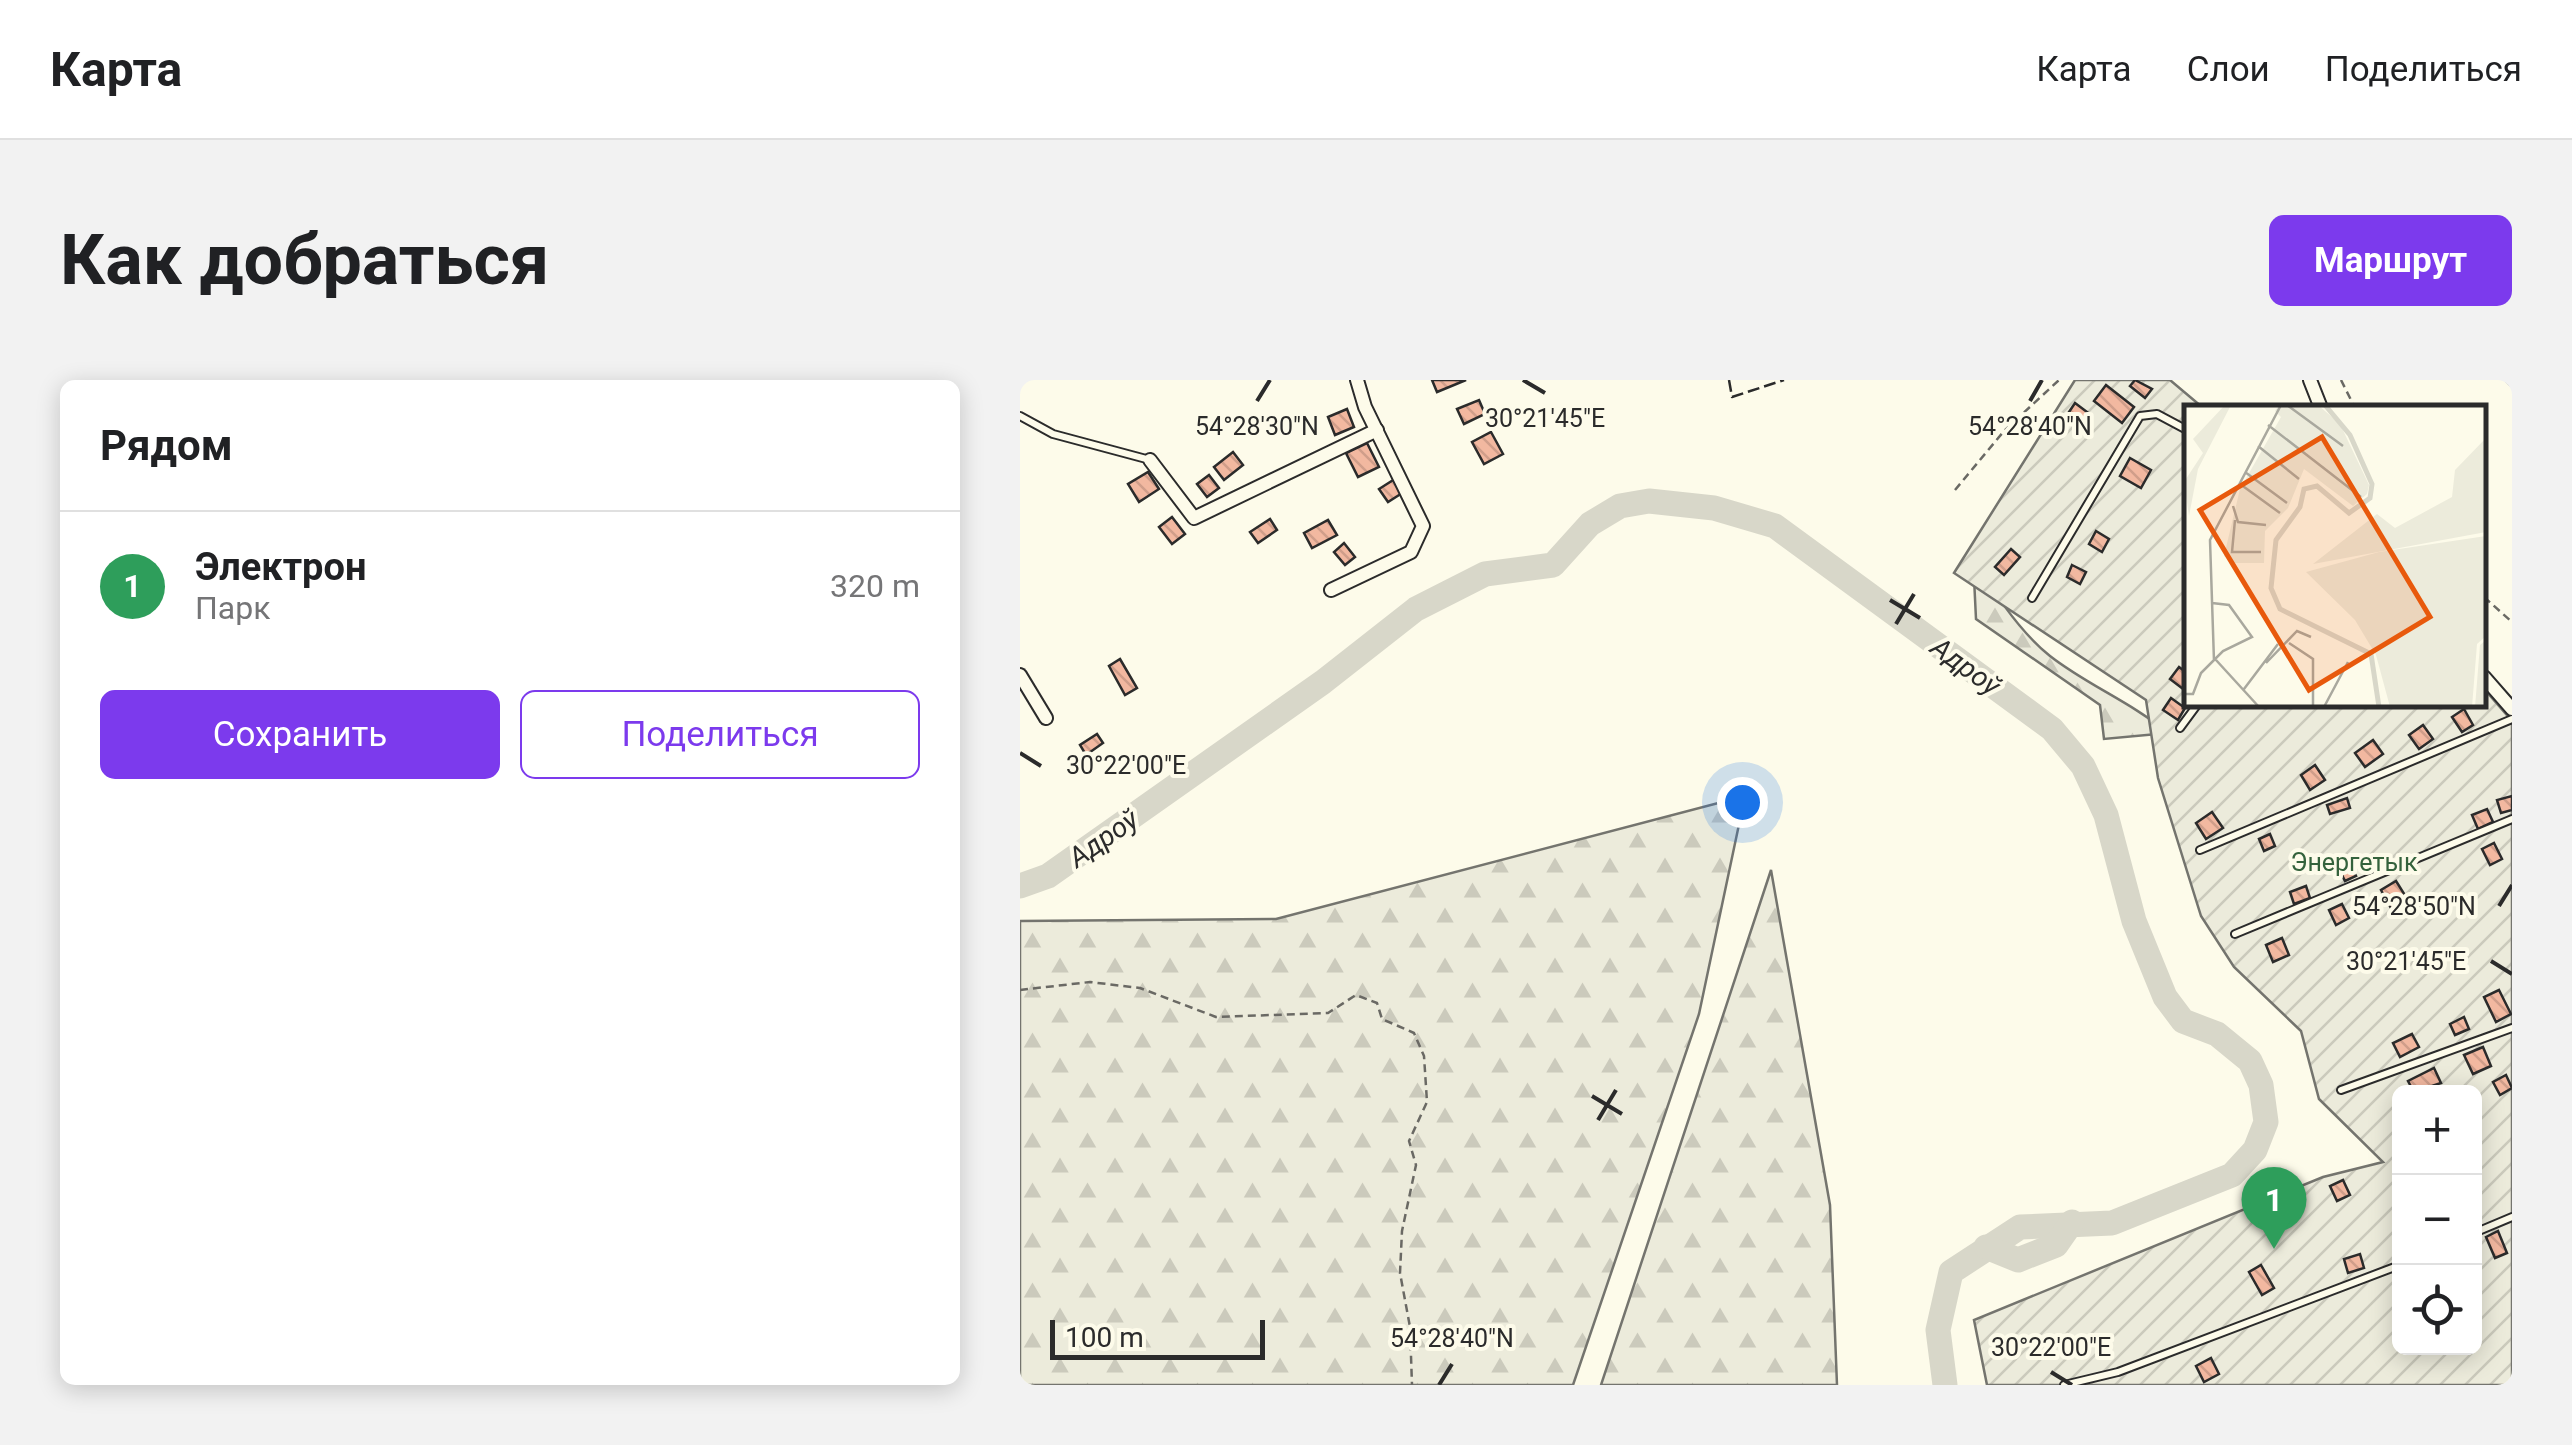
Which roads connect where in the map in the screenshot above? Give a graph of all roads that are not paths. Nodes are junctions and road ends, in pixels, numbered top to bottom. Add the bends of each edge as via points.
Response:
1 (1358, 380) edge
2 (2310, 380) edge
3 (2320, 405) edge
4 (1020, 416) edge
5 (2184, 428) edge
6 (1378, 430) junction
7 (1150, 460) joint
8 (1331, 590) dead end
9 (2032, 598) dead end
10 (1020, 675) edge
11 (2487, 680) edge
12 (2194, 708) edge
13 (2512, 709) edge
14 (1046, 718) dead end
15 (2512, 719) edge
16 (2180, 728) dead end
17 (2512, 819) edge
18 (2200, 850) dead end
19 (2235, 934) dead end
20 (2512, 1028) edge
21 (2341, 1090) dead end
22 (2512, 1217) edge
23 (2482, 1230) edge
24 (2397, 1265) edge
25 (2064, 1385) edge

1 - 6 street
2 - 3 street
4 - 7 lane via 1053,434
5 - 9 lane via 2157,414 2140,416
6 - 7 street via 1194,518
6 - 8 street via 1423,526 1411,552
10 - 14 street
11 - 13 street
12 - 16 lane
15 - 18 lane
17 - 19 lane
20 - 21 lane
22 - 23 lane
24 - 25 lane via 2172,1352

